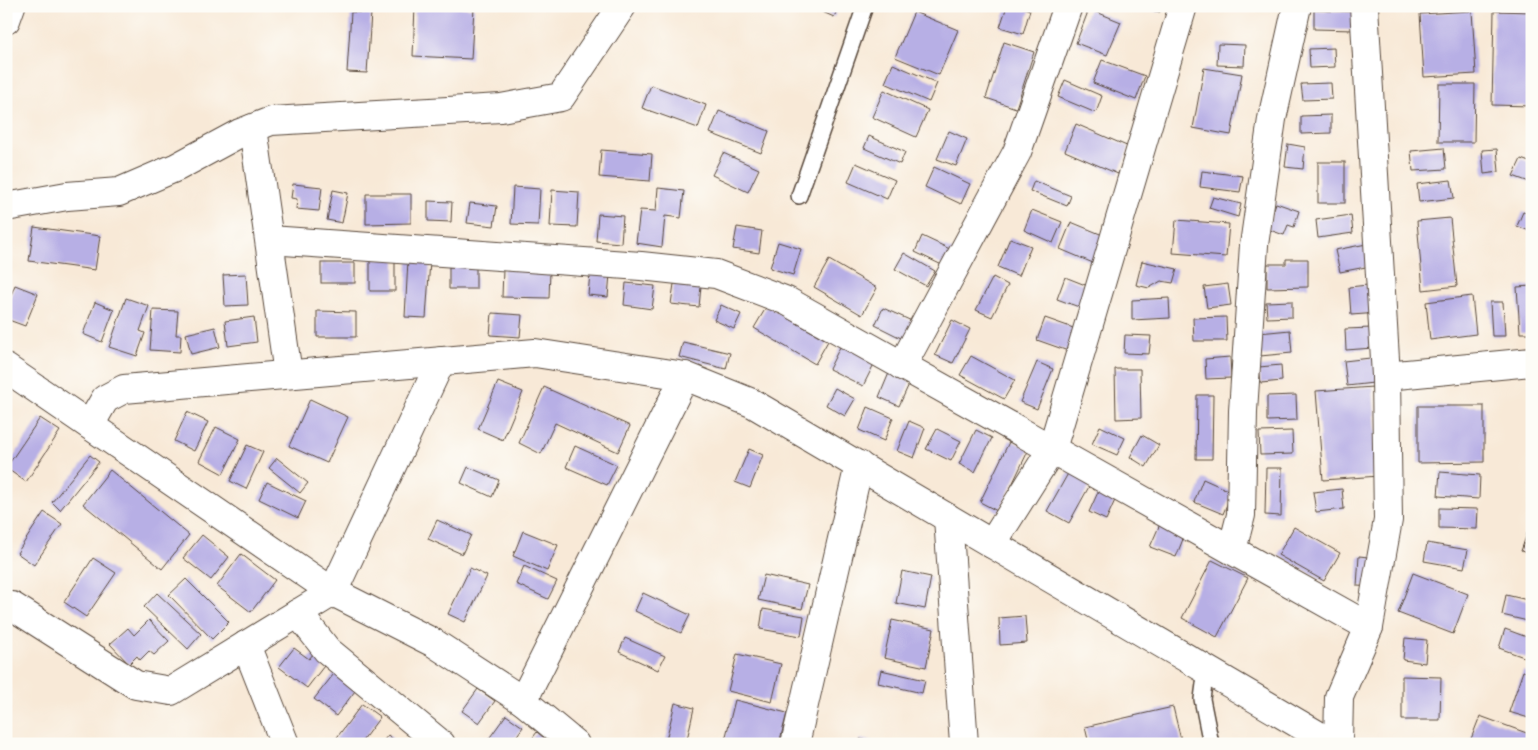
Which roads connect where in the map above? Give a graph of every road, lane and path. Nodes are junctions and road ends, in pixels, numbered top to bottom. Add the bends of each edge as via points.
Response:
1 (11, 6) edge
2 (622, 6) edge
3 (865, 6) edge
4 (1068, 6) edge
5 (1183, 6) edge
6 (1297, 6) edge
7 (1364, 6) edge
8 (6, 20) edge
9 (253, 128) junction
10 (799, 196) dead end
11 (6, 207) edge
12 (270, 240) junction
13 (442, 361) junction
14 (1532, 362) edge
15 (902, 366) junction
16 (6, 368) edge
17 (288, 374) junction
18 (685, 376) junction
19 (1386, 376) junction
20 (90, 425) junction
21 (1052, 449) junction
22 (858, 465) junction
23 (948, 518) junction
24 (992, 544) junction
25 (1232, 550) junction
26 (334, 592) junction
27 (12, 606) dead end
28 (298, 613) junction
29 (1369, 627) junction
30 (246, 645) junction
31 (1206, 669) junction
32 (523, 701) junction
33 (285, 744) edge
34 (441, 744) edge
35 (575, 744) edge
36 (795, 744) edge
37 (964, 744) edge
38 (1211, 744) edge
39 (1333, 744) edge
40 (1338, 744) edge

1 - 8 street
2 - 9 street via 561,97 501,108 271,121
3 - 10 lane
4 - 15 street via 1017,152
5 - 21 street
6 - 25 street via 1272,119 1254,245 1242,412 1241,515
7 - 19 street
9 - 11 street via 119,192 67,196
9 - 12 street
12 - 15 street via 716,274 787,301
12 - 17 street
13 - 17 street
13 - 18 street via 535,354
13 - 26 street
14 - 19 street
15 - 21 street
16 - 20 street
17 - 20 street via 124,389 106,399
18 - 22 street via 752,403
18 - 32 street
19 - 29 street via 1388,520
20 - 26 street
21 - 24 street
21 - 25 street
22 - 23 street
22 - 36 street
23 - 24 street
23 - 37 street
24 - 31 street
25 - 29 street
26 - 28 street
26 - 32 street via 434,643
27 - 30 street via 136,685 171,690
28 - 30 street
28 - 34 street via 327,650
29 - 40 street via 1339,697
30 - 33 street
31 - 38 lane via 1202,699
31 - 39 street
32 - 35 street

